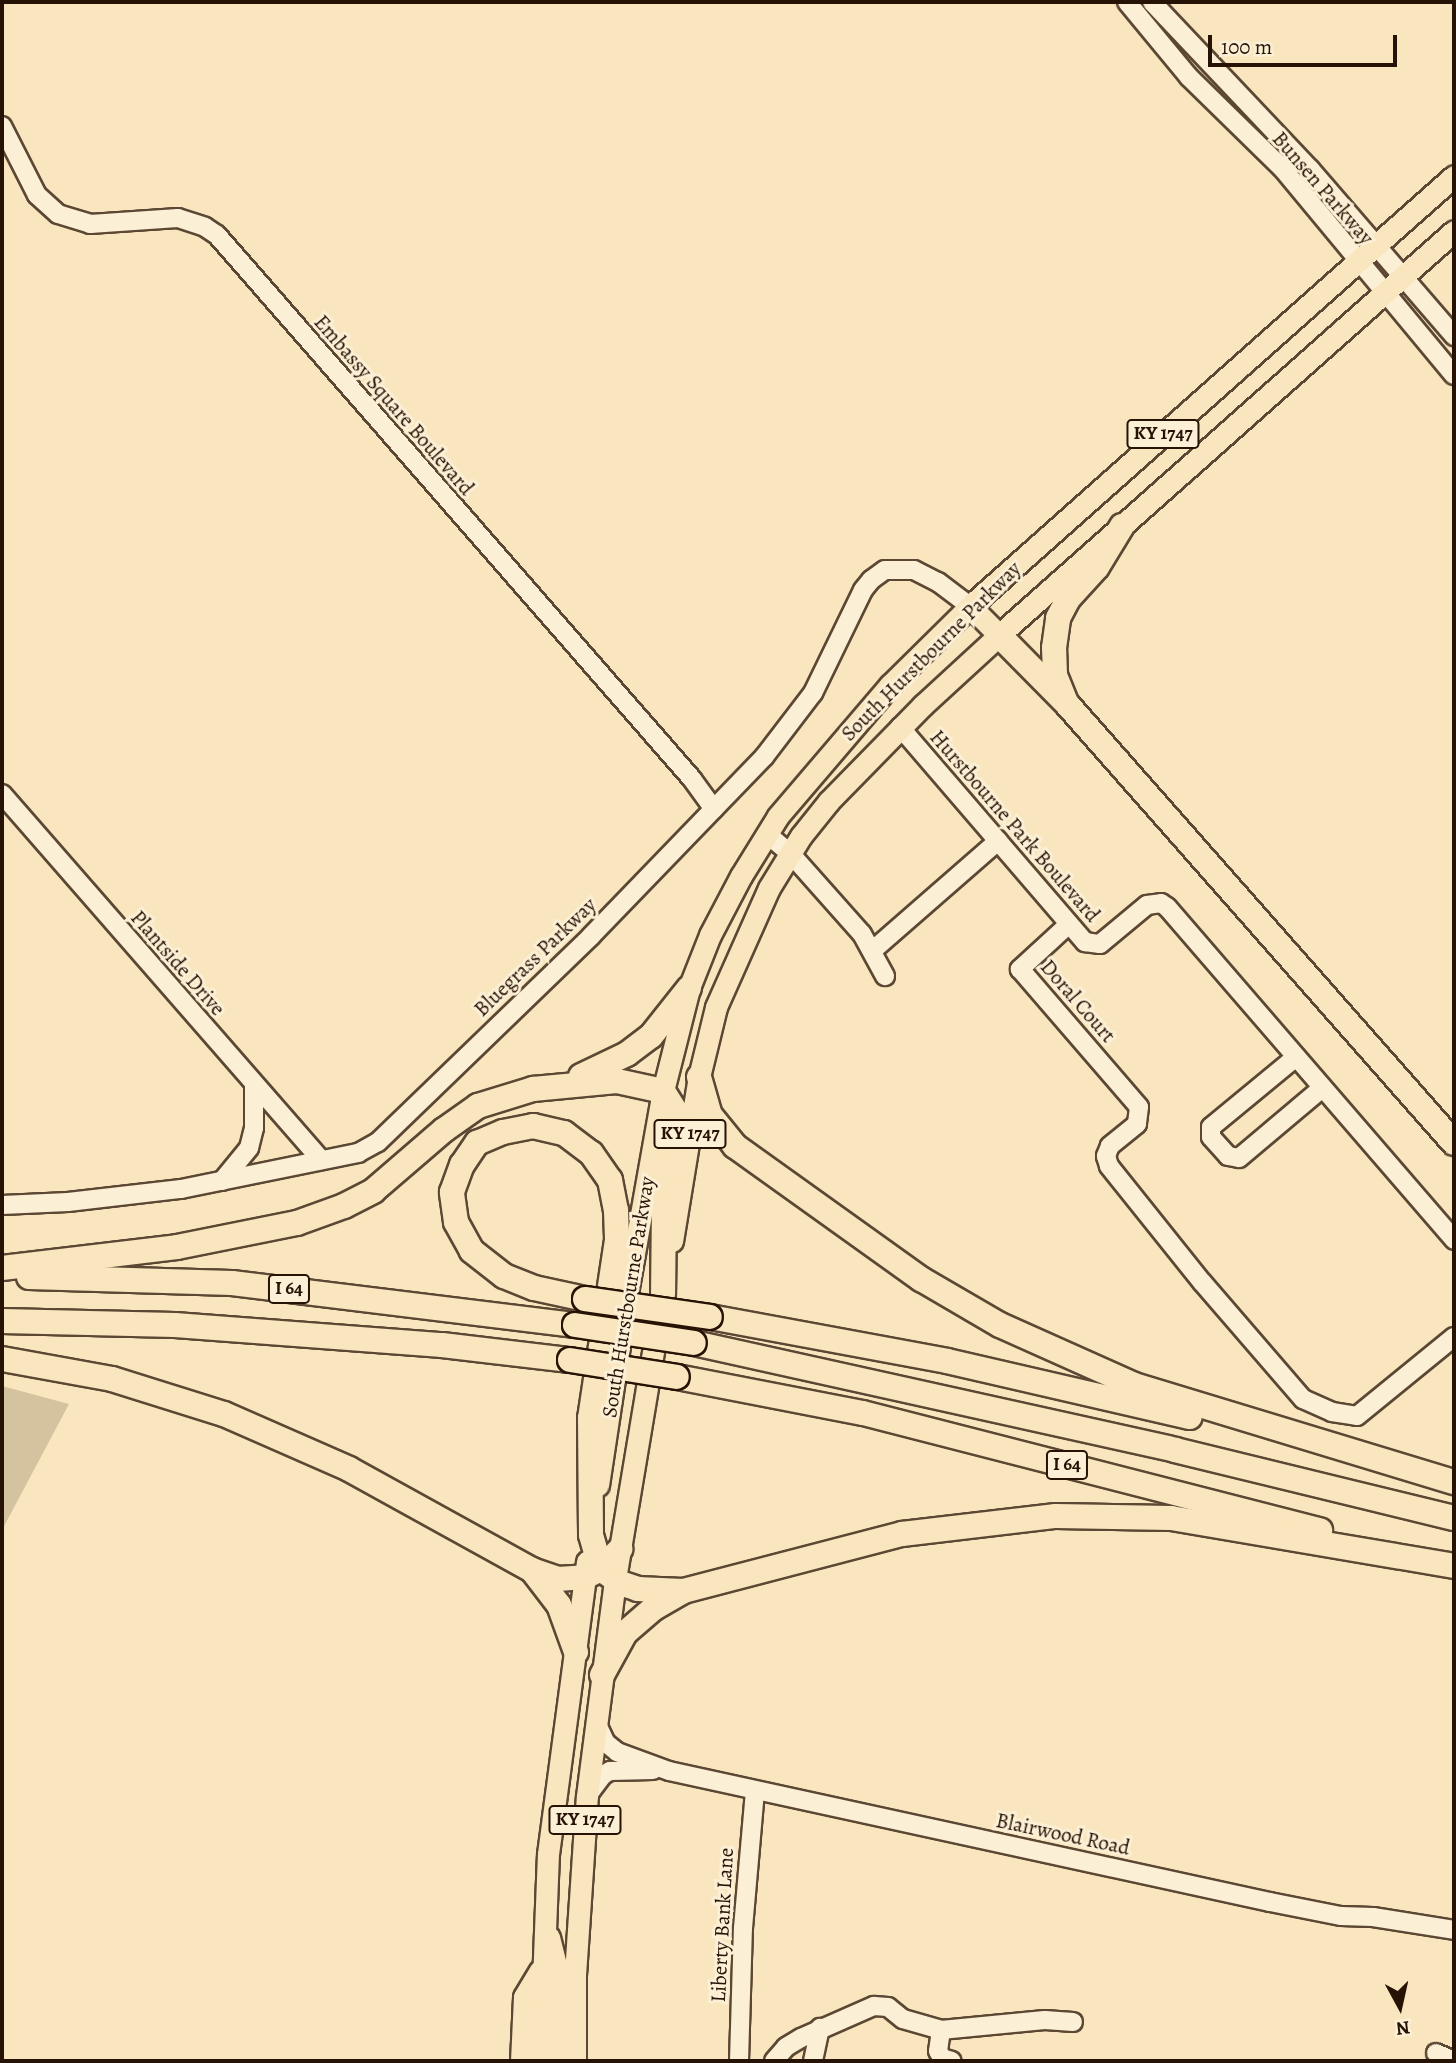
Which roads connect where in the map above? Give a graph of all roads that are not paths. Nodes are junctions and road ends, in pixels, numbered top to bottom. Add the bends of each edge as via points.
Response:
1 (1127, 2) edge
2 (1152, 2) edge
3 (2, 126) edge
4 (1454, 176) edge
5 (1454, 231) edge
6 (1376, 246) junction
7 (1357, 262) junction
8 (1402, 277) junction
9 (1384, 292) junction
10 (1454, 336) edge
11 (1454, 375) edge
12 (1122, 526) junction
13 (970, 606) junction
14 (999, 635) junction
15 (1067, 704) junction
16 (900, 727) junction
17 (2, 794) edge
18 (714, 809) junction
19 (767, 834) junction
20 (998, 841) junction
21 (790, 853) junction
22 (1069, 924) junction
23 (873, 950) junction
24 (885, 976) dead end
25 (689, 988) junction
26 (1296, 1057) junction
27 (699, 1077) junction
28 (560, 1086) junction
29 (254, 1087) junction
30 (663, 1091) junction
31 (1327, 1094) junction
32 (1454, 1143) edge
33 (321, 1160) junction
34 (222, 1181) junction
35 (2, 1205) edge
36 (1454, 1240) edge
37 (2, 1268) edge
38 (2, 1278) edge
39 (663, 1294) junction
40 (2, 1321) edge
41 (1454, 1337) edge
42 (2, 1359) edge
43 (1374, 1460) junction
44 (1454, 1482) edge
45 (1454, 1518) edge
46 (591, 1535) junction
47 (620, 1549) joint
48 (1454, 1561) edge
49 (1454, 1566) edge
50 (532, 1570) junction
51 (600, 1575) junction
52 (683, 1591) junction
53 (576, 1652) junction
54 (602, 1675) junction
55 (596, 1722) junction
56 (663, 1770) junction
57 (755, 1791) junction
58 (587, 1796) junction
59 (548, 1854) junction
60 (579, 1895) junction
61 (544, 1918) junction
62 (1454, 1930) edge
63 (541, 1969) junction
64 (1073, 2022) dead end
65 (820, 2028) junction
66 (940, 2030) junction
67 (1436, 2053) dead end
68 (521, 2061) edge
69 (540, 2061) edge
70 (558, 2061) edge
71 (575, 2061) edge
72 (738, 2061) edge
73 (774, 2061) edge
74 (813, 2061) edge
75 (952, 2061) edge
76 (1453, 2061) edge

1 - 7 street, Bunsen Parkway via 1189,77 1282,168
2 - 6 street, Bunsen Parkway
3 - 18 street, Embassy Square Boulevard via 37,195 58,214 90,224 178,218 217,235
4 - 6 main road, South Hurstbourne Parkway / KY 1747
5 - 8 main road, South Hurstbourne Parkway / KY 1747
6 - 7 main road, South Hurstbourne Parkway / KY 1747
6 - 8 street, Bunsen Parkway
7 - 9 street, Bunsen Parkway
7 - 13 main road, South Hurstbourne Parkway / KY 1747
8 - 9 main road, South Hurstbourne Parkway / KY 1747
8 - 10 street, Bunsen Parkway
9 - 11 street, Bunsen Parkway
9 - 12 main road, South Hurstbourne Parkway / KY 1747
12 - 14 main road, South Hurstbourne Parkway / KY 1747
12 - 15 highway via 1058,618 1055,675
13 - 14 main road
13 - 18 street, Bluegrass Parkway via 914,570 885,570 871,580 796,719
13 - 19 main road, South Hurstbourne Parkway / KY 1747 via 850,730
14 - 15 highway
14 - 16 main road, South Hurstbourne Parkway / KY 1747
15 - 32 highway
16 - 20 street, Hurstbourne Park Boulevard
16 - 21 main road, South Hurstbourne Parkway / KY 1747 via 829,801
17 - 29 street, Plantside Drive
18 - 33 street, Bluegrass Parkway via 387,1135 365,1150
19 - 21 street
19 - 25 main road, South Hurstbourne Parkway / KY 1747 via 710,935
20 - 22 street, Hurstbourne Park Boulevard
20 - 23 street
21 - 23 street
21 - 27 main road, South Hurstbourne Parkway / KY 1747 via 733,963 716,1007
22 - 26 street, Hurstbourne Park Boulevard via 1085,942 1100,944 1147,905 1161,903
22 - 41 street, Doral Court via 1020,970 1139,1107 1137,1124 1110,1146 1108,1166 1303,1399 1332,1412 1357,1416
23 - 24 street
25 - 28 highway via 651,1036 627,1054
25 - 30 main road, South Hurstbourne Parkway / KY 1747
26 - 31 street, Hurstbourne Park Boulevard
26 - 31 street via 1211,1127 1211,1137 1227,1156 1238,1158
27 - 39 main road, South Hurstbourne Parkway / KY 1747
27 - 43 highway via 710,1115 727,1139 948,1297 1134,1384
28 - 30 highway via 632,1081
28 - 37 highway via 478,1106 444,1129 373,1191 297,1223 177,1247
29 - 33 street, Plantside Drive
29 - 34 street via 249,1148
30 - 39 highway via 677,1113 677,1132 664,1204
30 - 46 main road, South Hurstbourne Parkway / KY 1747 via 626,1293
31 - 36 street, Hurstbourne Park Boulevard
33 - 34 street, Bluegrass Parkway
34 - 35 street, Bluegrass Parkway via 135,1196
38 - 45 highway, I 64, bridge via 232,1283 694,1343 1175,1450
39 - 47 main road, South Hurstbourne Parkway / KY 1747
40 - 48 highway, I 64, bridge via 175,1325 442,1345 677,1377 863,1413
42 - 50 highway via 112,1379 224,1414 349,1468
43 - 44 highway
43 - 46 highway, bridge via 947,1361 710,1317 585,1298 534,1288 504,1276 472,1251 456,1222 452,1192 461,1166 477,1143 533,1126 564,1133 591,1153 610,1180 617,1210 617,1240 590,1418
46 - 51 highway
47 - 51 highway
49 - 52 highway via 1171,1518 1056,1516 902,1534
50 - 51 highway via 558,1579
50 - 53 highway via 559,1605
51 - 52 highway via 638,1589
51 - 53 main road, KY 1747
51 - 54 main road, KY 1747
52 - 54 highway via 625,1633
53 - 59 main road, KY 1747
54 - 55 main road, KY 1747
55 - 56 street, Blairwood Road via 606,1743 617,1752
55 - 58 main road, KY 1747
56 - 57 street, Blairwood Road
56 - 58 street, Blairwood Road via 610,1771
57 - 62 street, Blairwood Road via 1270,1902
57 - 72 street, Liberty Bank Lane
58 - 60 main road, KY 1747
59 - 60 main road via 559,1857
59 - 61 main road, KY 1747
60 - 71 main road, KY 1747
61 - 63 main road, KY 1747
61 - 70 main road via 557,1969
63 - 68 main road via 524,1997
63 - 69 main road, KY 1747
64 - 66 street via 1045,2020
65 - 66 street via 881,2005 912,2023
65 - 73 street via 786,2046
65 - 74 street
66 - 75 street via 938,2051
67 - 76 street

